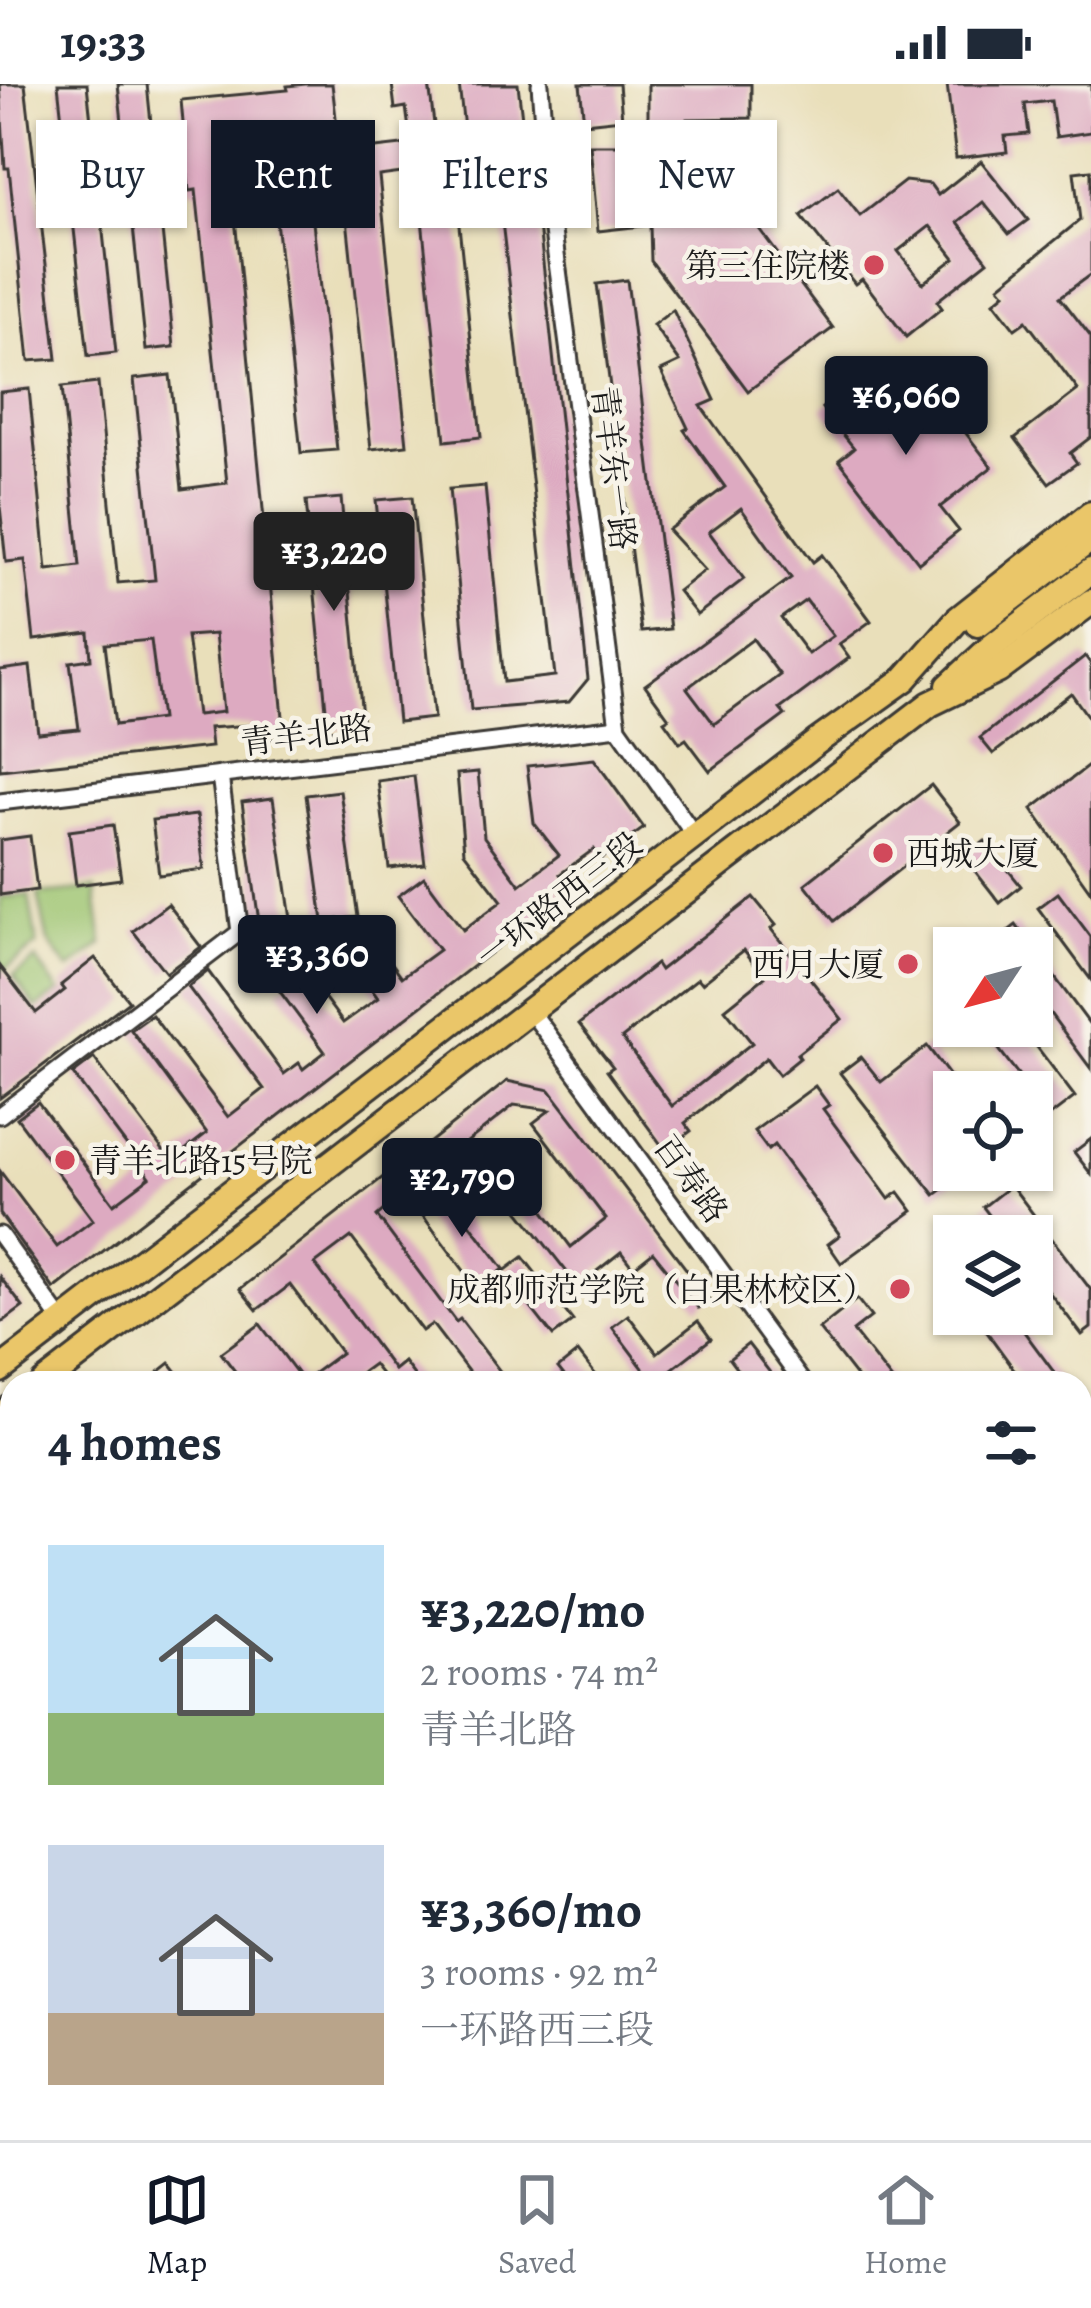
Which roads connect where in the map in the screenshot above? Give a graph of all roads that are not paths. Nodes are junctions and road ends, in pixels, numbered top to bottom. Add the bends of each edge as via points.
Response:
1 (540, 84) edge
2 (1091, 514) edge
3 (1091, 539) edge
4 (1091, 571) edge
5 (1091, 602) edge
6 (905, 679) junction
7 (930, 704) junction
8 (618, 727) junction
9 (220, 775) junction
10 (0, 802) edge
11 (695, 836) junction
12 (530, 1010) junction
13 (0, 1115) edge
14 (0, 1235) edge
15 (61, 1320) junction
16 (0, 1370) edge
17 (64, 1371) edge
18 (793, 1371) edge

1 - 8 street, 青羊东一路
2 - 6 main road, 一环路西三段 via 958,619
3 - 6 main road
4 - 7 main road
5 - 7 main road, 一环路西三段 via 998,671
6 - 11 main road, 一环路西三段
7 - 12 main road, 一环路西三段
8 - 9 street, 青羊北路
8 - 11 street, 青羊东一路
9 - 10 street, 青羊北路
9 - 13 street via 240,932
11 - 15 main road, 一环路西三段
12 - 17 main road, 一环路西三段
12 - 18 street, 百寿路
14 - 15 street
15 - 16 main road, 一环路西三段

